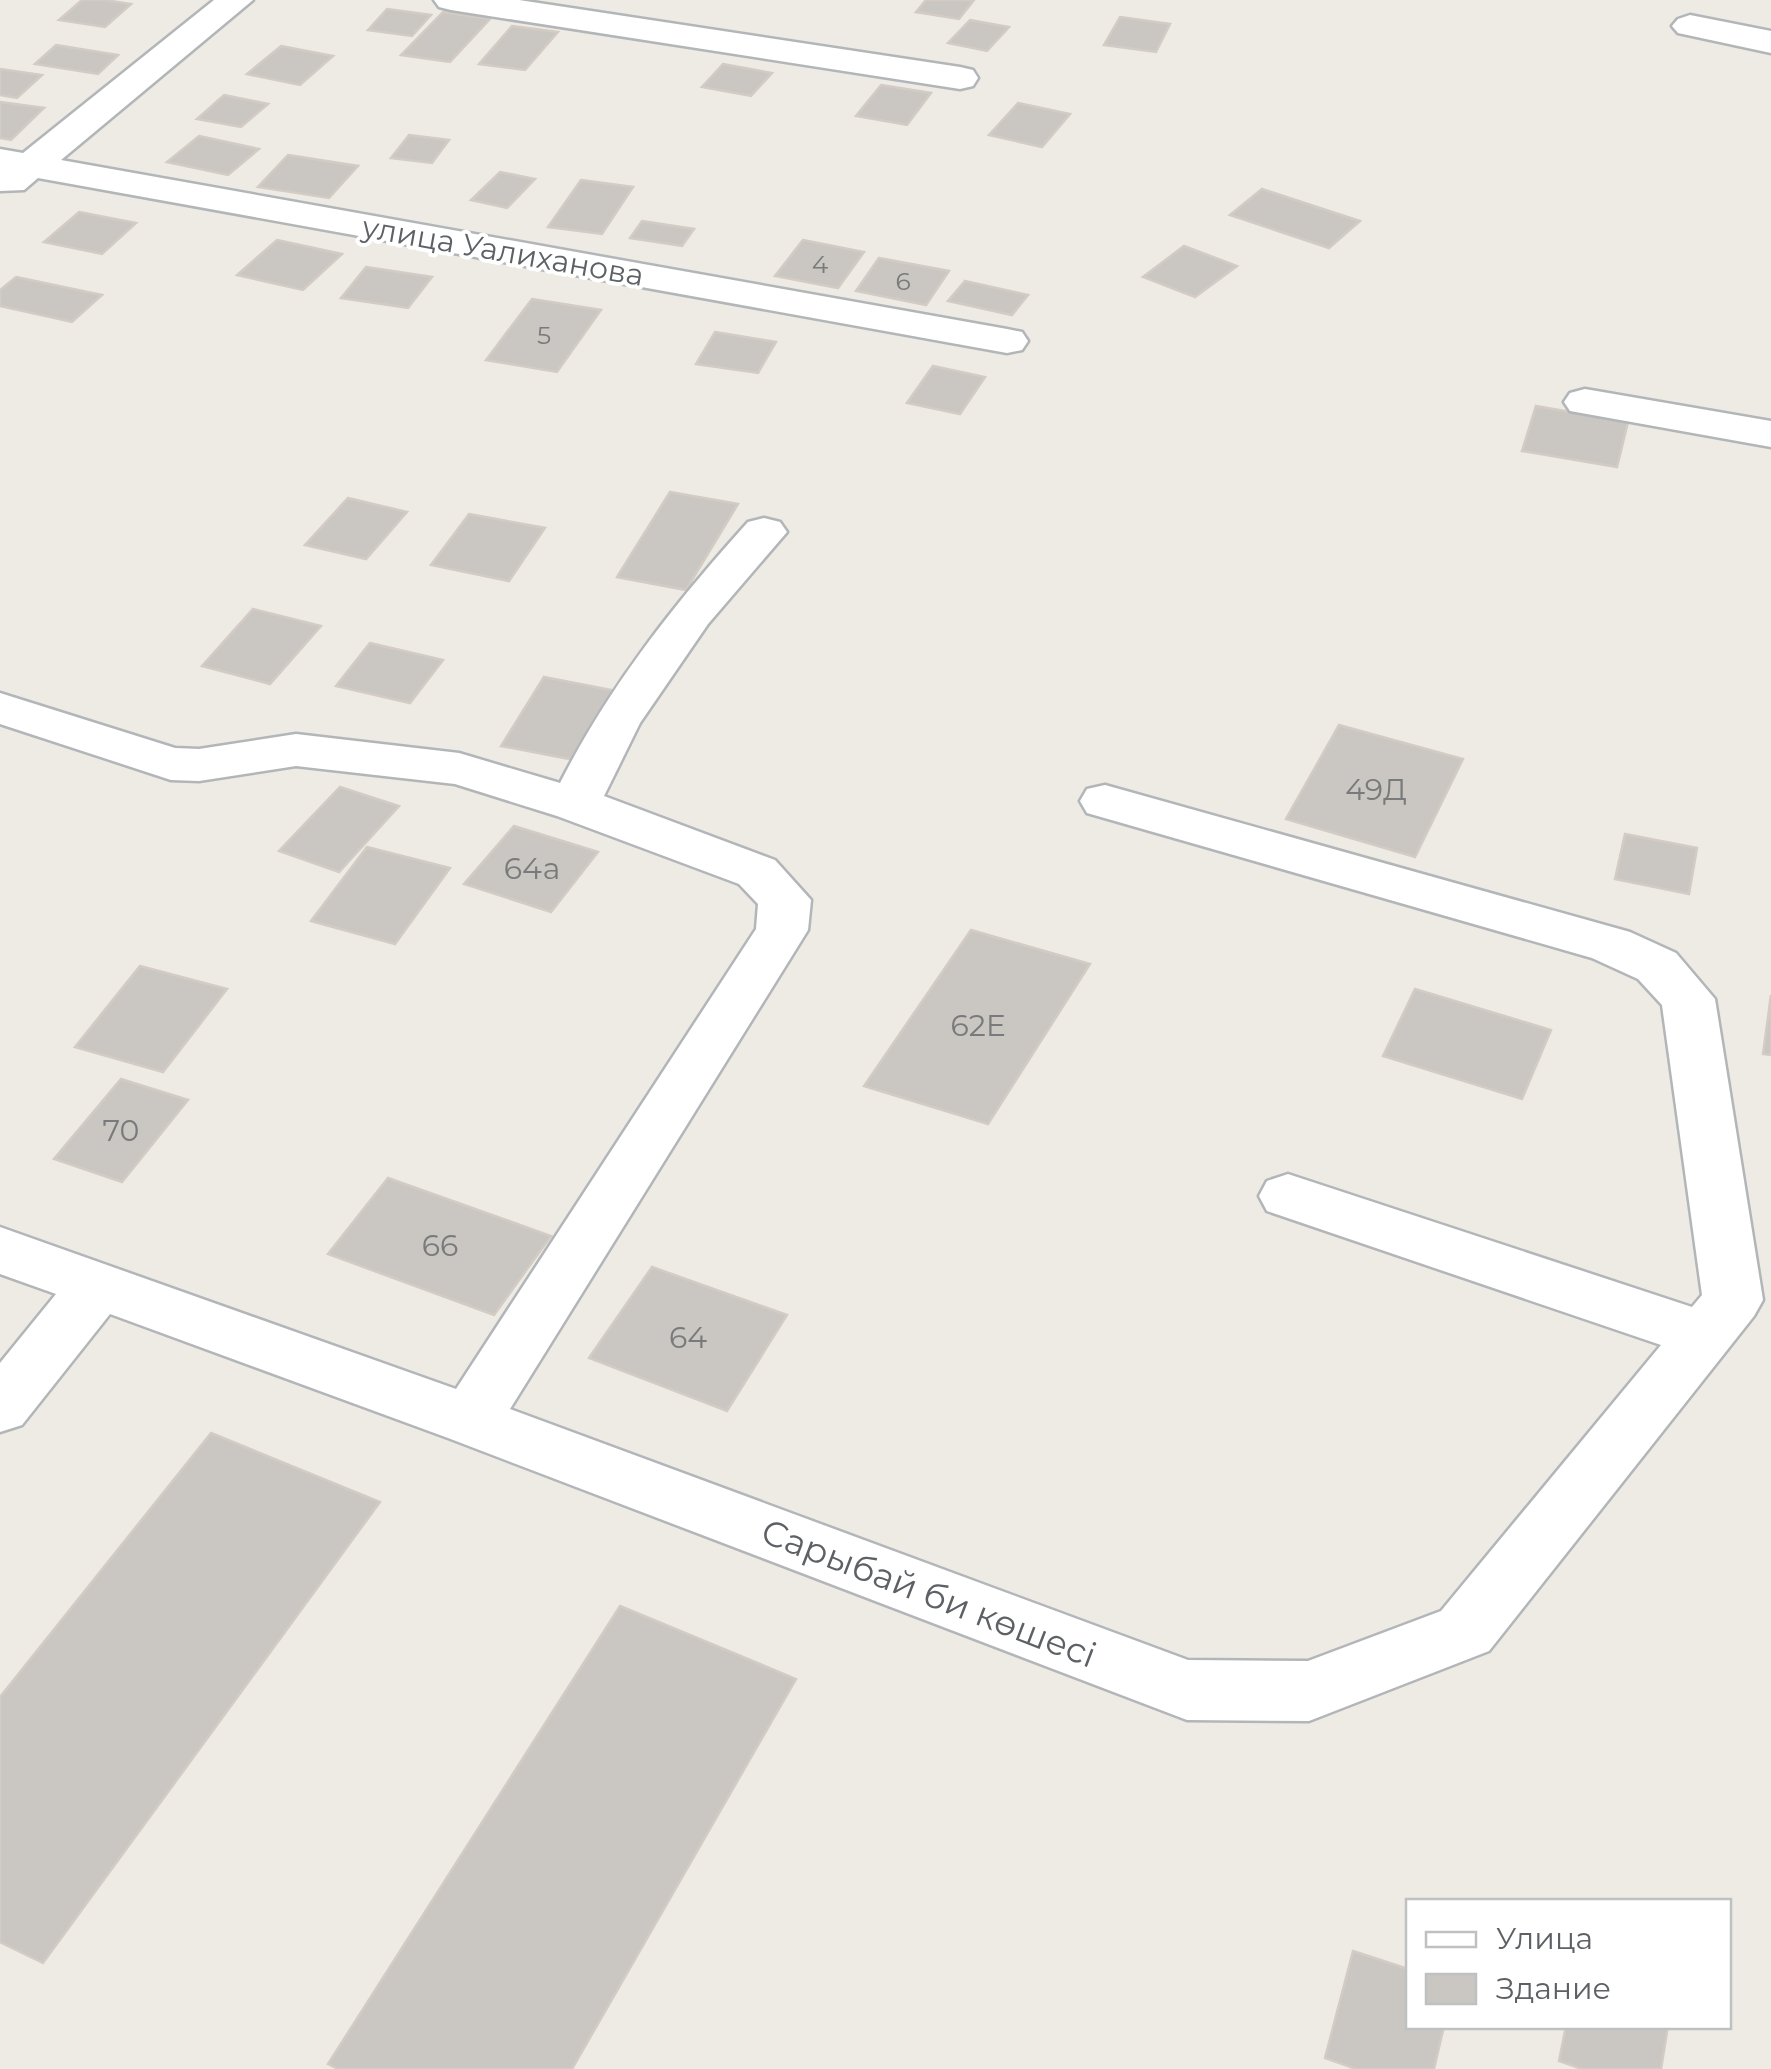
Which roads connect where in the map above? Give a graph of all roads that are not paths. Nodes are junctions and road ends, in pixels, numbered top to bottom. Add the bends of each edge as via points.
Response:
1 (236, 0) edge
2 (451, 0) edge
3 (1690, 26) dead end
4 (1771, 42) edge
5 (960, 78) dead end
6 (10, 172) edge
7 (1007, 341) dead end
8 (1585, 402) dead end
9 (1771, 434) edge
10 (764, 532) dead end
11 (0, 708) edge
12 (1104, 800) dead end
13 (575, 804) junction
14 (1288, 1196) dead end
15 (0, 1250) edge
16 (98, 1286) junction
17 (1736, 1309) edge
18 (0, 1406) edge
19 (470, 1420) junction

1 - 6 street
2 - 5 street
3 - 4 street
6 - 7 street, улица Уалиханова
8 - 9 street
10 - 13 street via 690,614 616,722
11 - 13 street via 171,764 296,750 459,769
12 - 17 street via 1611,945 1657,966 1688,999
13 - 19 street via 757,872 785,900 782,930
14 - 17 street
15 - 16 street, Сарыбай би көшесі
16 - 18 street
16 - 19 street, Сарыбай би көшесі
17 - 19 street, Сарыбай би көшесі via 1466,1632 1309,1691 1187,1690

